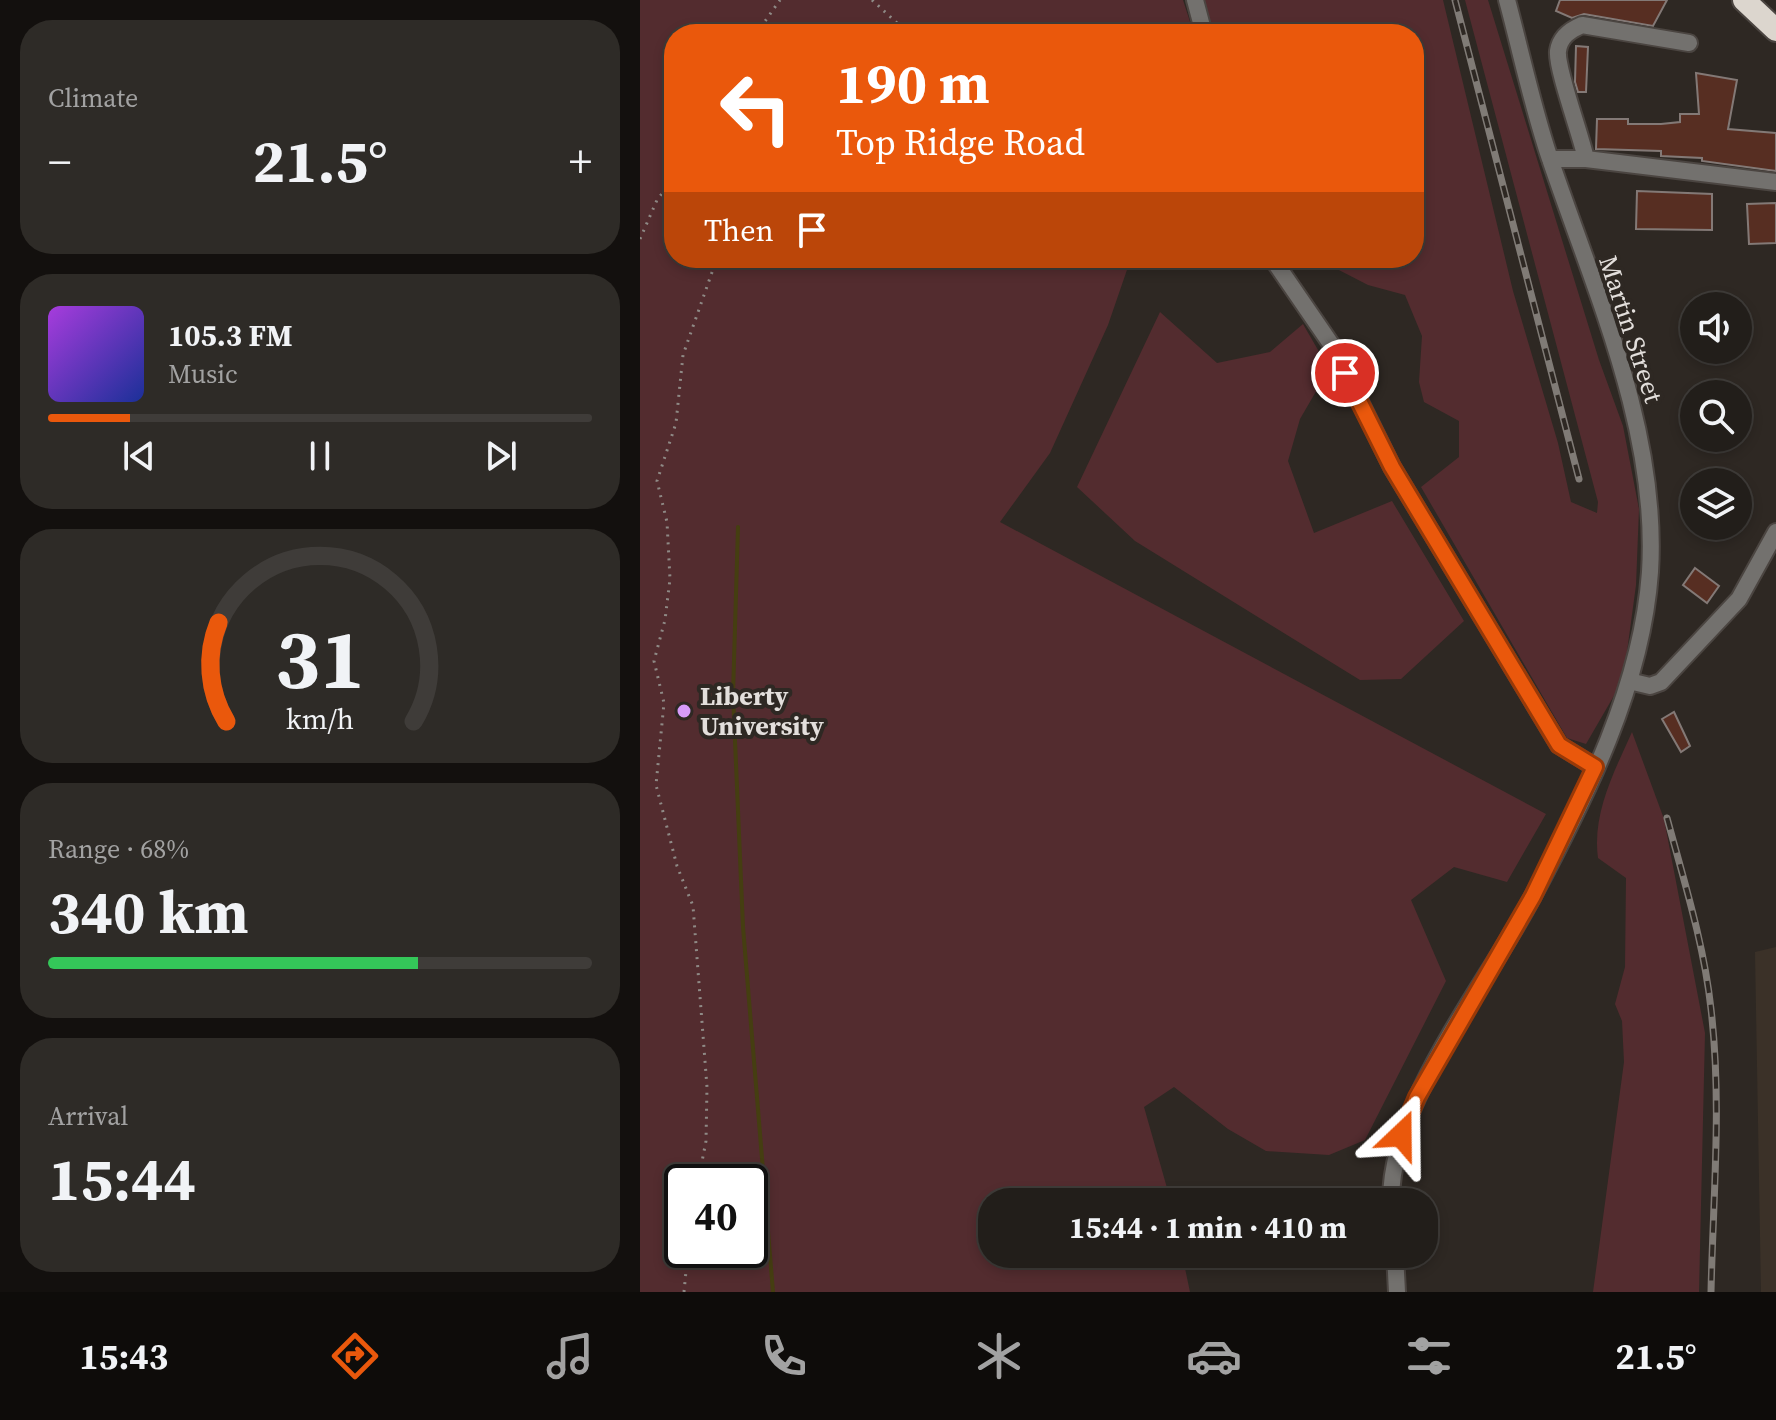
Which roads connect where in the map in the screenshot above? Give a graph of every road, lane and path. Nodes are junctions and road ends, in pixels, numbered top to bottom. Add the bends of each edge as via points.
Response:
1 (780, 0) edge
2 (872, 0) edge
3 (1195, 0) edge
4 (1507, 0) edge
5 (1744, 0) edge
6 (1760, 0) edge
7 (1776, 13) edge
8 (763, 24) edge
9 (898, 24) edge
10 (1201, 24) edge
11 (1776, 30) edge
12 (1689, 43) dead end
13 (1550, 159) junction
14 (1586, 159) junction
15 (1776, 182) edge
16 (664, 191) edge
17 (640, 239) edge
18 (713, 268) edge
19 (1279, 268) edge
20 (1776, 532) edge
21 (1629, 681) junction
22 (1595, 767) junction
23 (702, 1164) edge
24 (1392, 1188) edge
25 (686, 1268) edge
26 (1396, 1268) edge
27 (684, 1292) edge
28 (1397, 1292) edge

1 - 8 path
2 - 9 path
3 - 10 street
4 - 13 street, Martin Street
5 - 11 highway
6 - 7 highway
12 - 14 street via 1582,25 1562,39 1558,62
13 - 14 street
13 - 21 street, Martin Street via 1633,407 1647,477 1650,573
14 - 15 street
16 - 17 path
18 - 23 path via 683,355 676,423 657,481 667,522 670,579 654,661 664,703 656,785 693,906 707,1087
19 - 22 street via 1333,347 1392,467 1559,745
20 - 21 street via 1739,599 1661,682 1650,686
21 - 22 street, Martin Street
22 - 24 street, Martin Street via 1533,896 1411,1108
25 - 27 path
26 - 28 street

